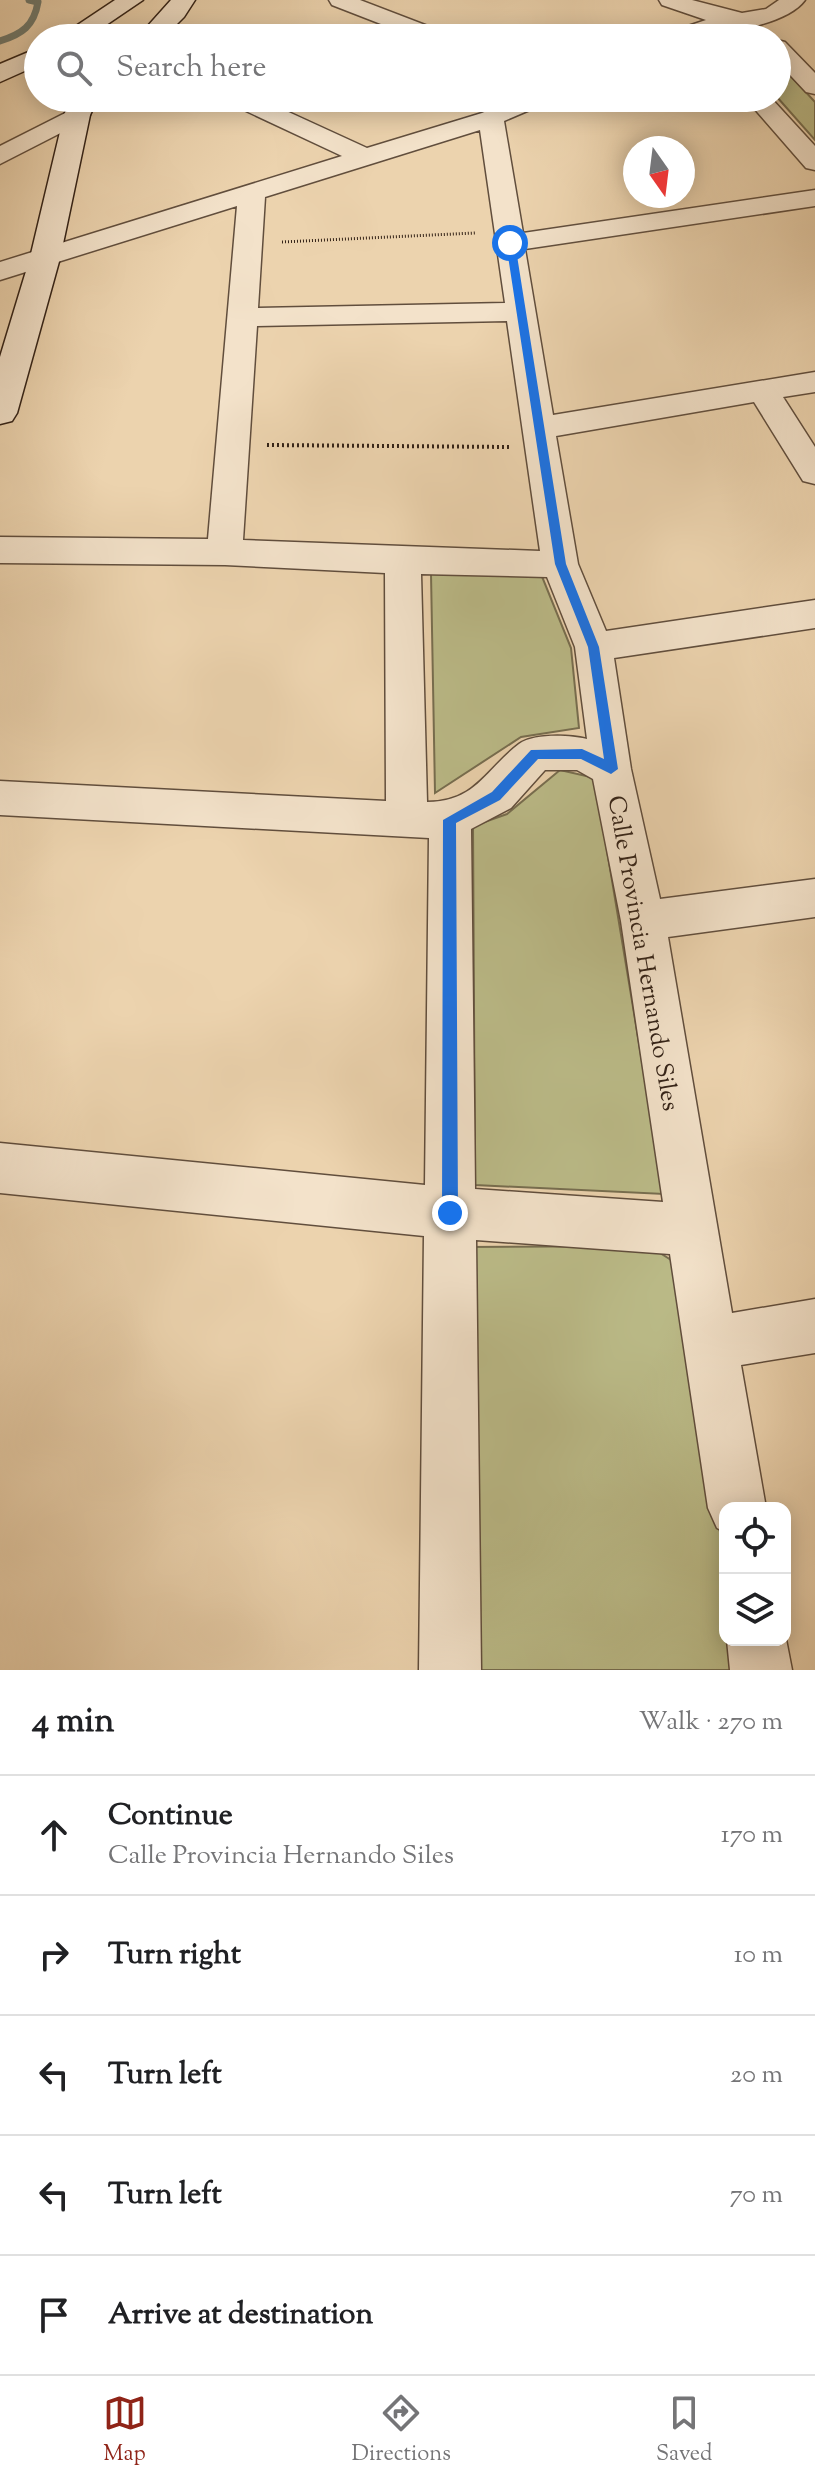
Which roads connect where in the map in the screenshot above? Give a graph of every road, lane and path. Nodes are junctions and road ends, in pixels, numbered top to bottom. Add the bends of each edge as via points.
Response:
1 (131, 0) edge
2 (183, 0) edge
3 (340, 0) edge
4 (670, 0) edge
5 (725, 0) edge
6 (794, 0) edge
7 (92, 24) edge
8 (164, 24) edge
9 (402, 24) edge
10 (745, 24) edge
11 (753, 24) edge
12 (760, 24) edge
13 (24, 62) edge
14 (791, 62) edge
15 (0, 74) edge
16 (815, 87) edge
17 (71, 112) edge
18 (80, 112) edge
19 (268, 112) edge
20 (505, 112) edge
21 (770, 112) edge
22 (491, 118) junction
23 (0, 156) edge
24 (363, 156) junction
25 (815, 162) edge
26 (252, 191) junction
27 (815, 198) edge
28 (509, 237) junction
29 (248, 243) junction
30 (45, 258) junction
31 (0, 271) edge
32 (521, 312) junction
33 (243, 317) junction
34 (815, 382) edge
35 (763, 391) junction
36 (0, 413) edge
37 (541, 437) junction
38 (233, 444) junction
39 (815, 473) edge
40 (0, 550) edge
41 (225, 552) junction
42 (403, 561) junction
43 (560, 564) junction
44 (815, 614) edge
45 (594, 647) junction
46 (611, 769) junction
47 (0, 798) edge
48 (428, 820) junction
49 (815, 898) edge
50 (643, 921) junction
51 (0, 1168) edge
52 (450, 1213) junction
53 (691, 1230) junction
54 (815, 1326) edge
55 (712, 1343) junction
56 (736, 1502) edge
57 (758, 1646) edge
58 (450, 1670) edge
59 (761, 1670) edge

1 - 7 street
2 - 8 street
3 - 9 street
4 - 10 street
5 - 11 street
6 - 12 street
13 - 15 street
14 - 16 street
17 - 23 street
18 - 30 street
19 - 24 street
20 - 22 street
21 - 25 street
22 - 24 street
22 - 28 street, Calle Provincia Hernando Siles
24 - 26 street
26 - 29 street
26 - 30 street
27 - 28 street
28 - 29 path
28 - 32 street, Calle Provincia Hernando Siles
29 - 33 street
30 - 31 street
30 - 36 street
32 - 33 street
32 - 37 street, Calle Provincia Hernando Siles
33 - 38 street
34 - 35 street
35 - 37 street
35 - 39 street
37 - 38 path
37 - 43 street, Calle Provincia Hernando Siles
38 - 41 street
40 - 41 street
41 - 42 street
42 - 43 street
42 - 48 street
43 - 45 street, Calle Provincia Hernando Siles
44 - 45 street
45 - 46 street, Calle Provincia Hernando Siles
46 - 48 street via 582,754 535,754 496,796
46 - 50 street, Calle Provincia Hernando Siles
47 - 48 street
48 - 52 street
49 - 50 street
50 - 53 street, Calle Provincia Hernando Siles
51 - 52 street
52 - 53 street
52 - 58 street
53 - 55 street, Calle Provincia Hernando Siles
54 - 55 street
55 - 56 street, Calle Provincia Hernando Siles
57 - 59 street

